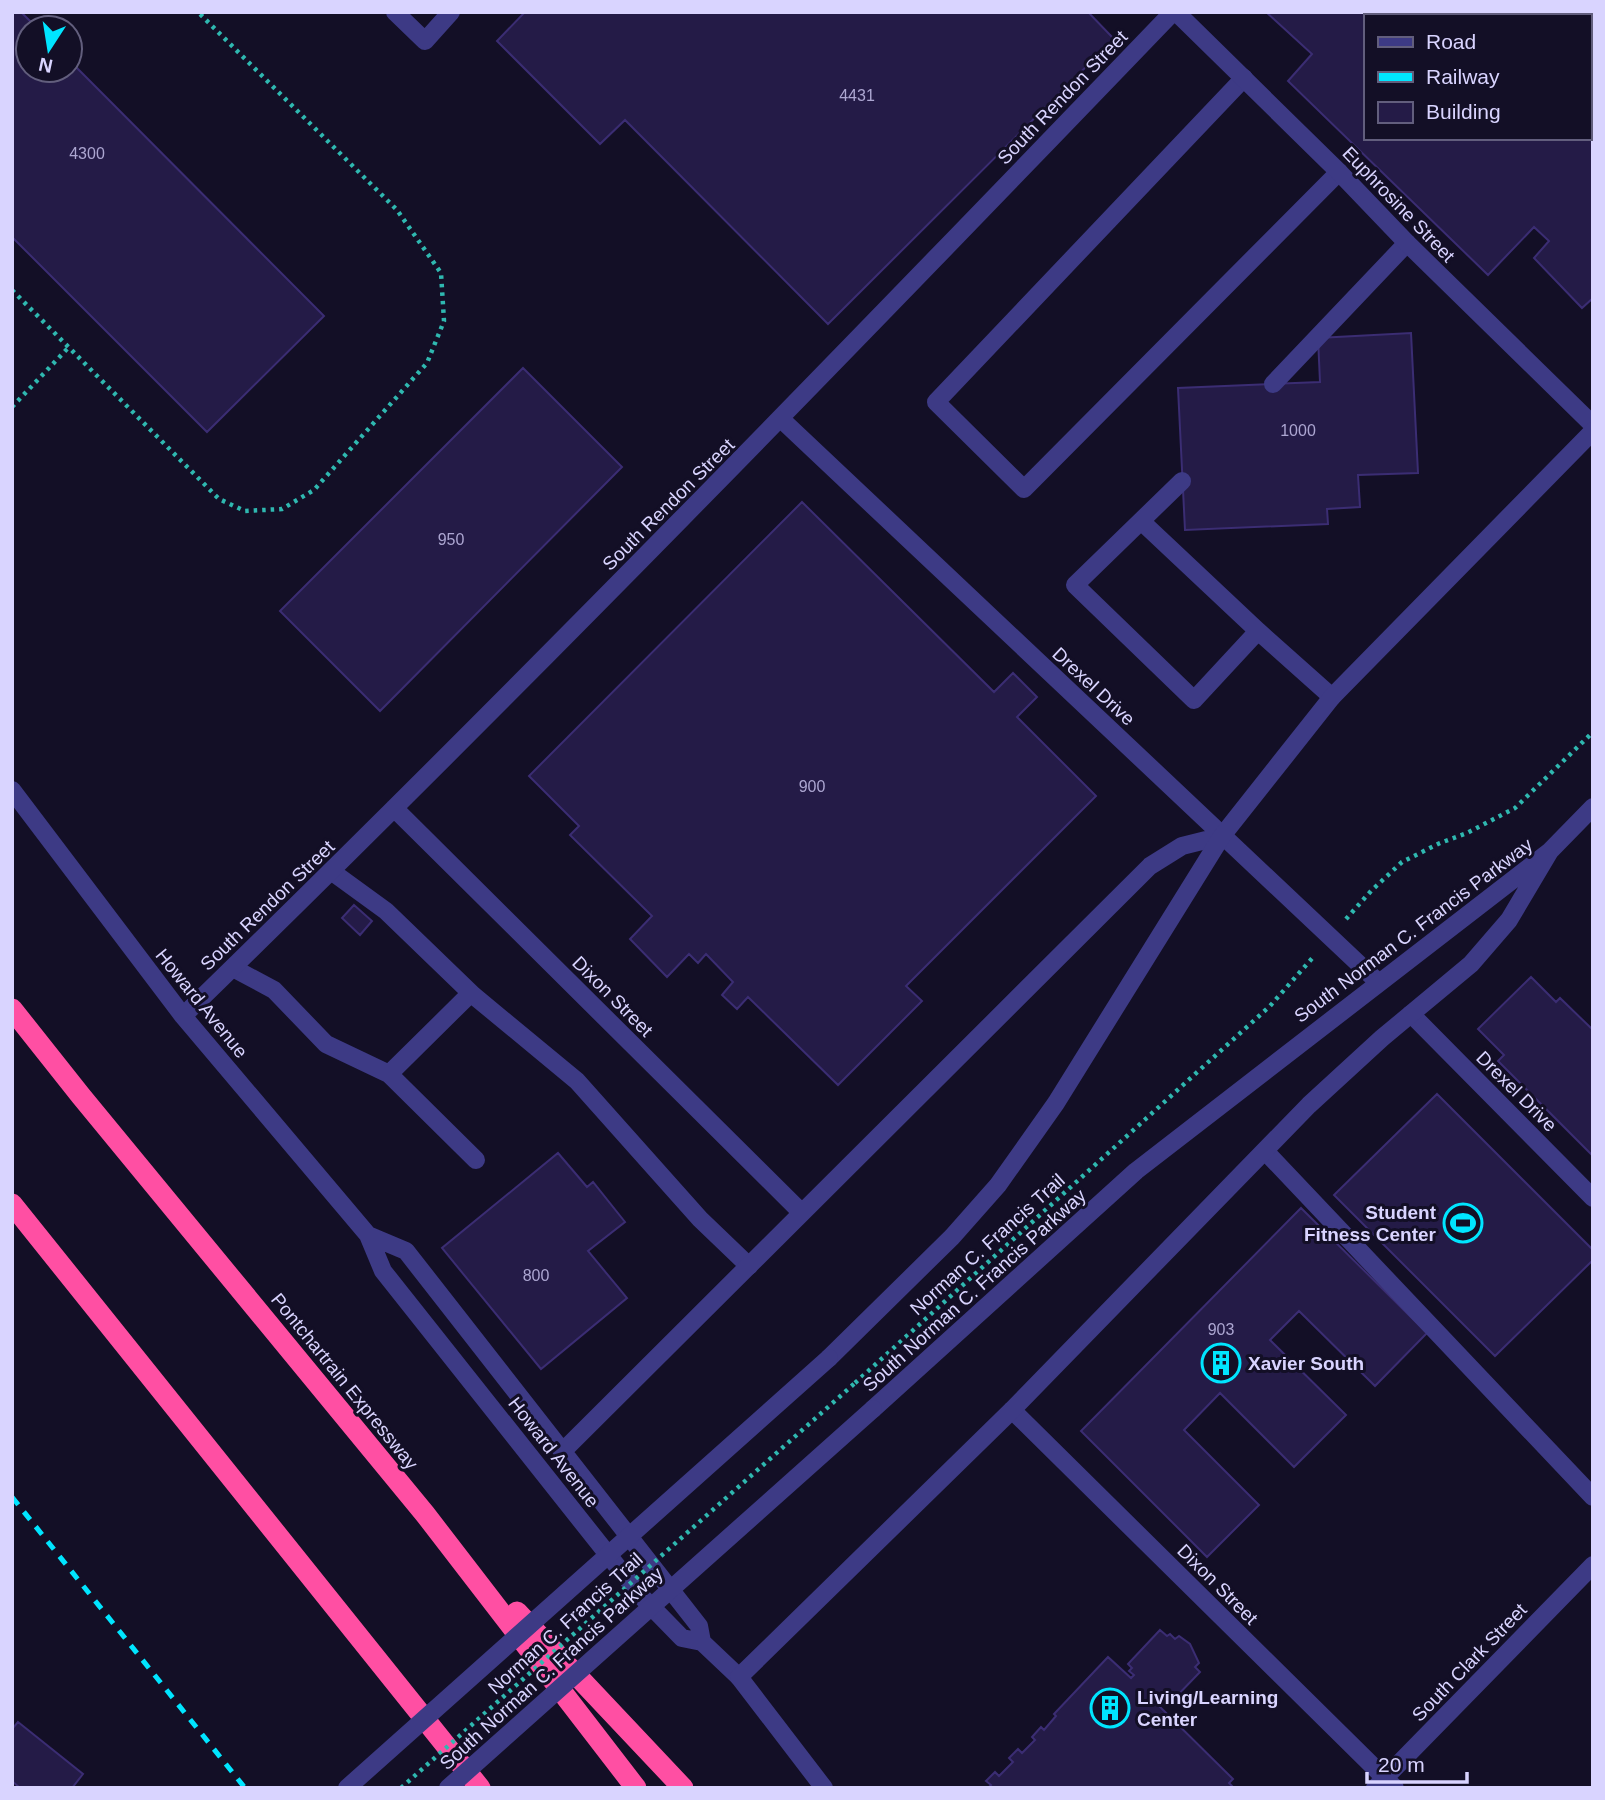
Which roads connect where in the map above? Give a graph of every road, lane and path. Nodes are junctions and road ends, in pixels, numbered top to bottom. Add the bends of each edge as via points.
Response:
1 (198, 12) edge
2 (395, 12) edge
3 (452, 12) edge
4 (1175, 12) edge
5 (1244, 78) junction
6 (1339, 172) junction
7 (1406, 243) junction
8 (12, 290) edge
9 (68, 348) junction
10 (1273, 384) dead end
11 (12, 407) edge
12 (781, 419) junction
13 (1593, 425) edge
14 (1593, 431) edge
15 (1182, 481) dead end
16 (1141, 520) junction
17 (1258, 631) junction
18 (1332, 697) junction
19 (1593, 732) edge
20 (12, 790) edge
21 (1593, 807) edge
22 (394, 808) junction
23 (1222, 836) junction
24 (1550, 851) junction
25 (331, 872) junction
26 (1331, 937) junction
27 (233, 968) junction
28 (1378, 982) junction
29 (471, 993) junction
30 (12, 1009) edge
31 (1411, 1014) junction
32 (183, 1016) junction
33 (389, 1074) junction
34 (1265, 1151) junction
35 (476, 1160) dead end
36 (1593, 1198) edge
37 (12, 1204) edge
38 (802, 1213) junction
39 (368, 1235) junction
40 (749, 1266) junction
41 (1012, 1410) junction
42 (564, 1451) junction
43 (1593, 1497) edge
44 (425, 1514) junction
45 (1593, 1565) edge
46 (702, 1642) junction
47 (738, 1676) junction
48 (1385, 1784) edge
49 (347, 1788) edge
50 (401, 1788) edge
51 (449, 1788) edge
52 (480, 1788) edge
53 (636, 1788) edge
54 (683, 1788) edge
55 (824, 1788) edge

1 - 9 path via 397,210 441,273 444,321 427,363 314,490 282,509 258,512 219,499
2 - 3 street via 425,41
4 - 5 street, Euphrosine Street
4 - 12 street, South Rendon Street
5 - 6 street, Euphrosine Street
5 - 6 street via 936,402 1024,489
6 - 7 street, Euphrosine Street
7 - 10 street
7 - 13 street, Euphrosine Street
8 - 9 path
9 - 11 path
12 - 22 street, South Rendon Street
12 - 23 street, Drexel Drive
14 - 18 street
15 - 16 street
16 - 17 street
16 - 17 street via 1075,585 1194,700
17 - 18 street
18 - 23 street
19 - 26 path, Norman C. Francis Trail via 1515,808 1402,862
20 - 32 street, Howard Avenue
21 - 24 street, South Norman C. Francis Parkway
22 - 25 street, South Rendon Street
22 - 38 street, Dixon Street
23 - 26 street, Drexel Drive
23 - 38 street via 1182,846 1150,866
23 - 49 street, bridge via 1056,1103 998,1185 952,1237 829,1358
24 - 28 street, South Norman C. Francis Parkway
24 - 31 street, South Norman C. Francis Parkway via 1509,920 1471,964
25 - 27 street, South Rendon Street
25 - 29 street via 386,911
26 - 28 street, Drexel Drive
26 - 50 path, Norman C. Francis Trail, bridge via 1270,1006
27 - 32 street, South Rendon Street
27 - 33 street via 274,990 326,1044
28 - 51 street, South Norman C. Francis Parkway, bridge via 1136,1171
29 - 33 street
29 - 40 street via 577,1081 699,1219
30 - 44 highway, Pontchartrain Expressway
31 - 34 street, South Norman C. Francis Parkway via 1308,1105
31 - 36 street, Drexel Drive
32 - 39 street, Howard Avenue
33 - 35 street
34 - 41 street, South Norman C. Francis Parkway
34 - 43 street
37 - 52 highway
38 - 40 street
39 - 42 street, Howard Avenue via 406,1251
39 - 46 street, Howard Avenue via 383,1271 640,1595 682,1639
40 - 42 street
41 - 47 street, South Norman C. Francis Parkway
41 - 48 street, Dixon Street
42 - 46 street, Howard Avenue via 699,1626
44 - 53 highway, Pontchartrain Expressway
44 - 54 highway
45 - 48 street, South Clark Street
46 - 47 street, Howard Avenue
47 - 55 street, Howard Avenue

